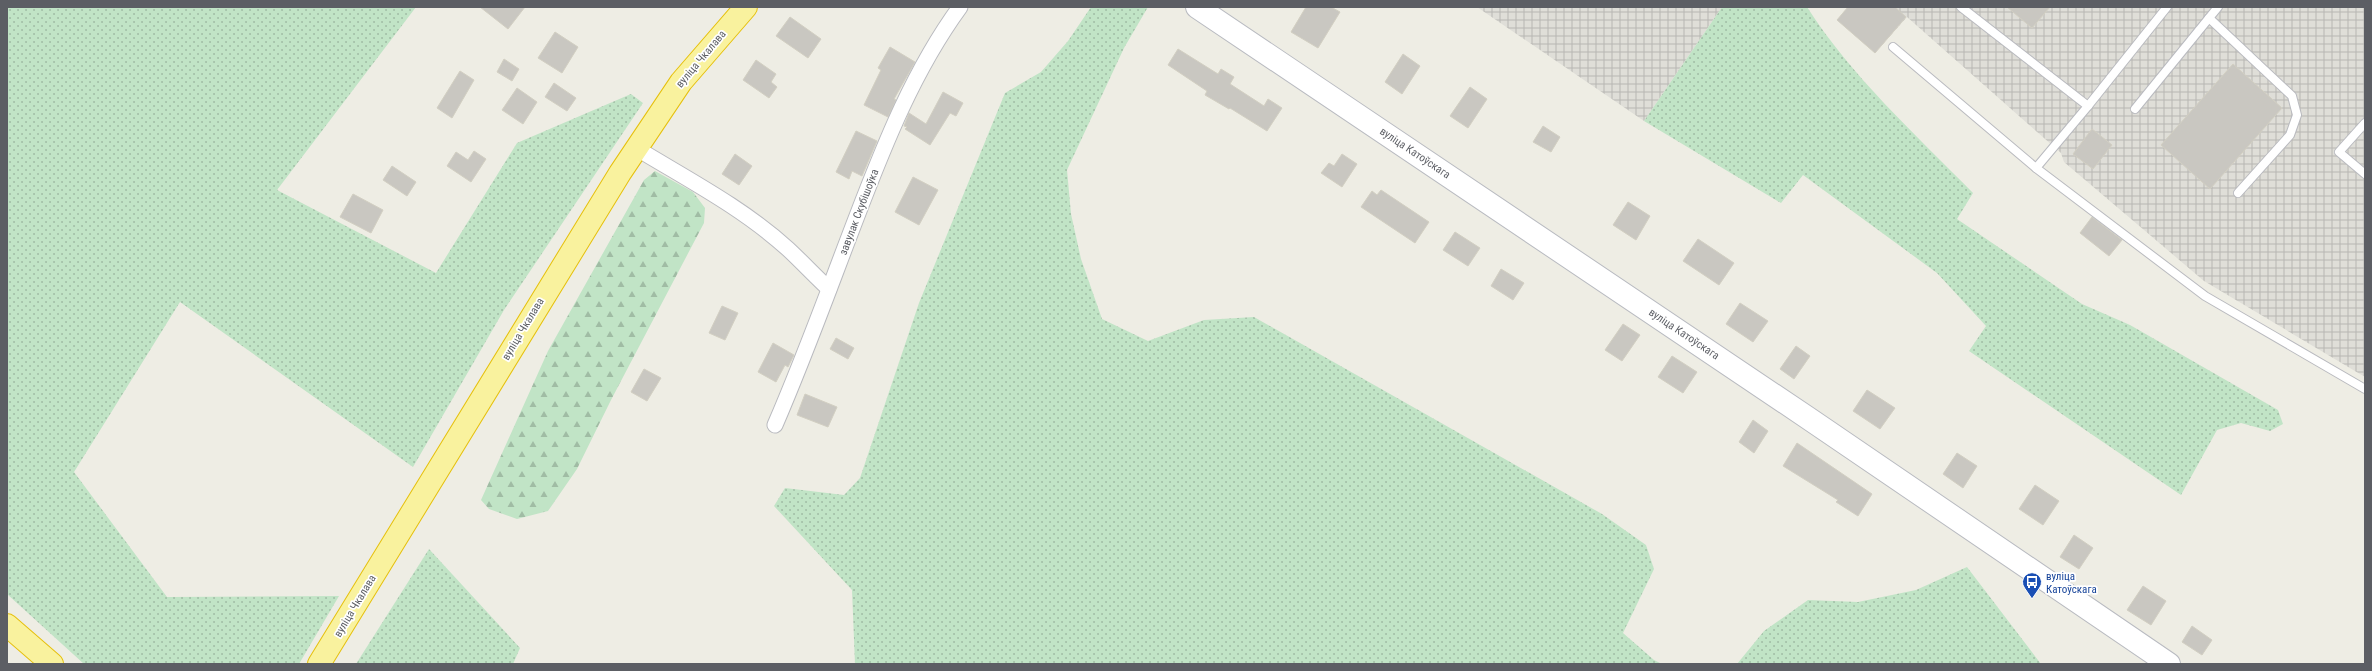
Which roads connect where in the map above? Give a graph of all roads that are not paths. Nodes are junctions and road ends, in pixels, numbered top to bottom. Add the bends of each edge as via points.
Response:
1 (746, 7) edge
2 (960, 7) edge
3 (1197, 7) edge
4 (1961, 7) edge
5 (2167, 7) edge
6 (2218, 7) edge
7 (2209, 18) junction
8 (1893, 47) dead end
9 (2088, 106) junction
10 (2135, 110) dead end
11 (2365, 123) edge
12 (636, 148) junction
13 (2036, 168) junction
14 (2365, 174) edge
15 (2238, 193) dead end
16 (829, 290) junction
17 (2365, 389) edge
18 (775, 425) dead end
19 (7, 625) edge
20 (52, 664) edge
21 (319, 664) edge
22 (2169, 664) edge

1 - 12 highway, вуліца Чкалава via 681,82
2 - 16 street, завулак Скубішоўка via 923,64 891,130
3 - 22 main road, вуліца Катоўскага via 1802,413
4 - 9 lane
5 - 9 lane
6 - 7 lane
7 - 10 lane
7 - 15 lane via 2292,96 2297,115 2290,135
8 - 13 lane
9 - 13 lane
11 - 14 lane via 2340,152
12 - 16 street via 757,224 788,248
12 - 21 highway, вуліца Чкалава
13 - 17 lane via 2205,296
16 - 18 street, завулак Скубішоўка
19 - 20 highway

